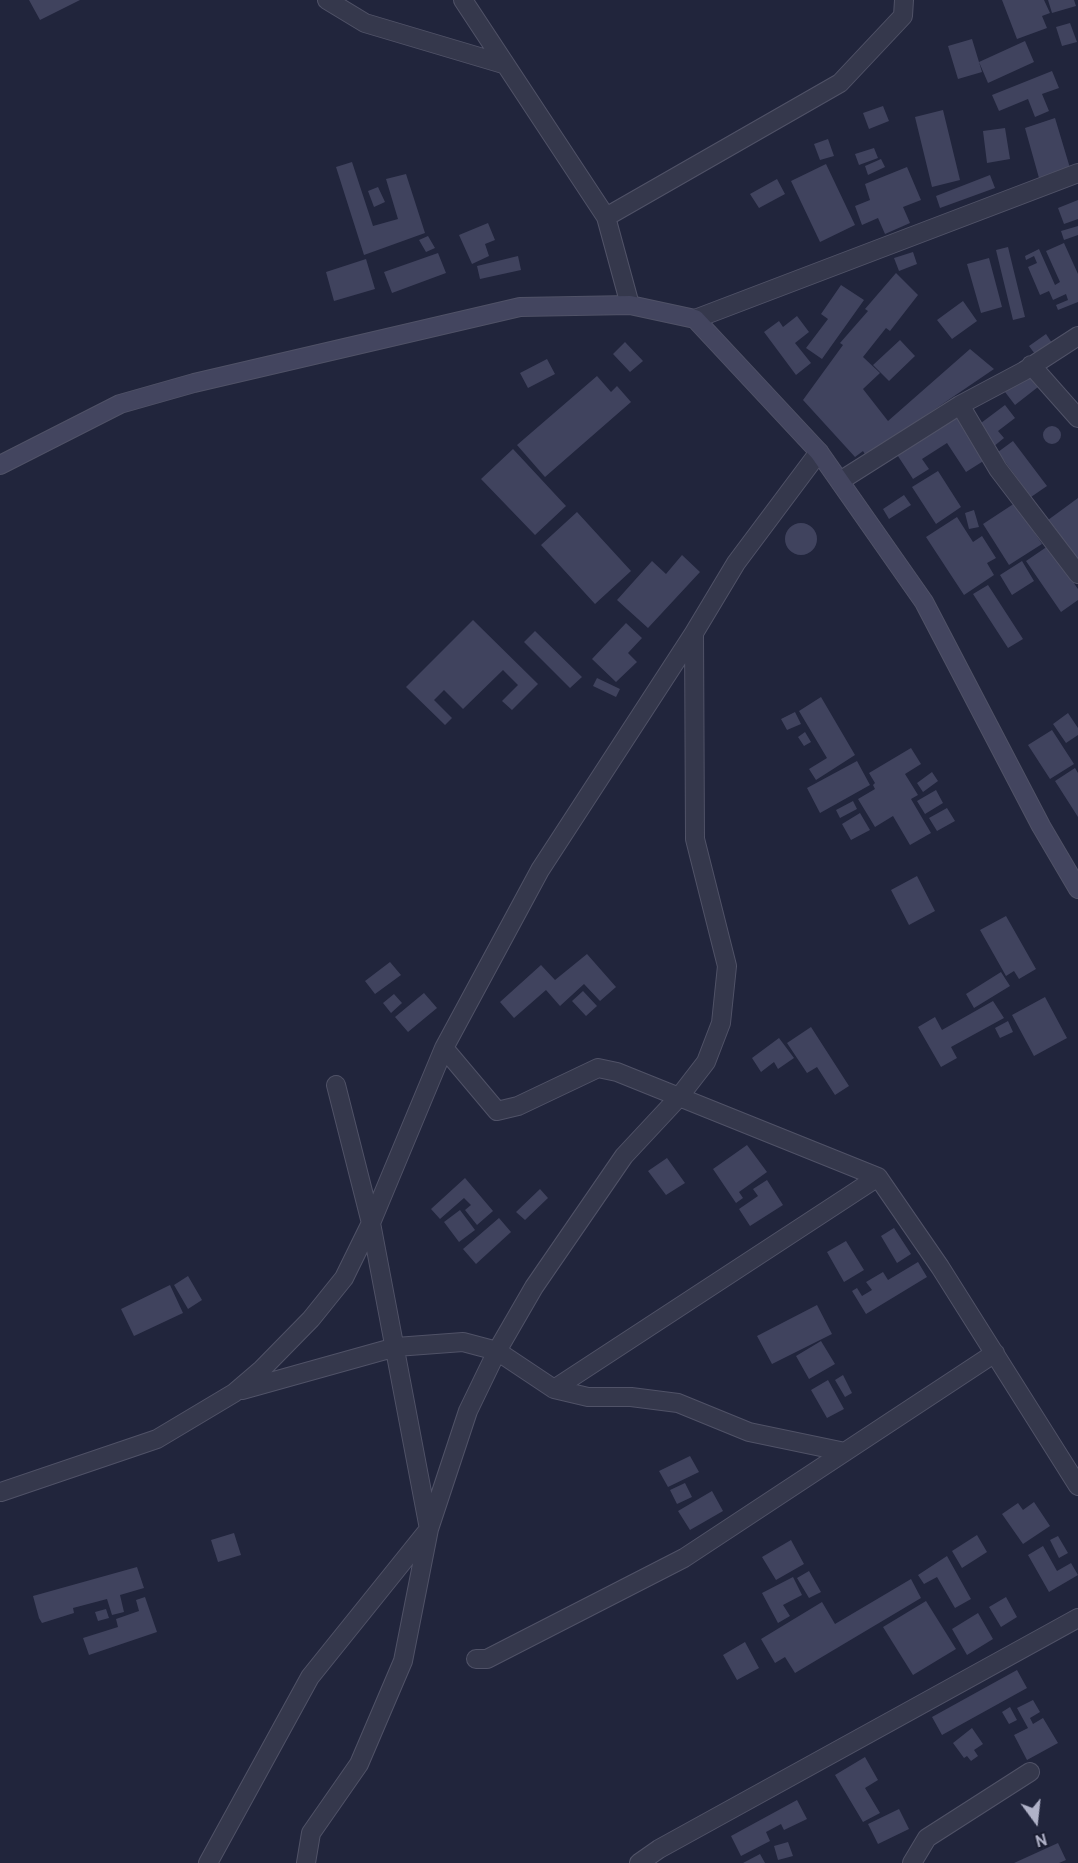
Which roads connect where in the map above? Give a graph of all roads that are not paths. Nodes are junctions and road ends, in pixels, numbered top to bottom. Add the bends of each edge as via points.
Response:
1 (327, 0) edge
2 (463, 0) edge
3 (904, 0) edge
4 (503, 64) junction
5 (1078, 173) edge
6 (606, 217) junction
7 (630, 305) junction
8 (695, 319) junction
9 (1078, 336) edge
10 (1031, 365) junction
11 (960, 405) junction
12 (1078, 418) edge
13 (819, 452) junction
14 (0, 465) edge
15 (840, 481) junction
16 (1078, 574) edge
17 (694, 633) junction
18 (1078, 889) edge
19 (444, 1048) junction
20 (336, 1085) dead end
21 (679, 1097) junction
22 (878, 1177) junction
23 (371, 1223) junction
24 (396, 1347) junction
25 (496, 1351) junction
26 (995, 1353) junction
27 (554, 1389) junction
28 (234, 1393) junction
29 (845, 1452) junction
30 (1078, 1486) edge
31 (1, 1492) edge
32 (429, 1529) junction
33 (1078, 1618) edge
34 (476, 1659) dead end
35 (1030, 1772) dead end
36 (208, 1863) edge
37 (306, 1863) edge
38 (639, 1863) edge
39 (912, 1863) edge

1 - 4 street via 365,23
2 - 4 street
3 - 6 street via 903,16 840,83
4 - 6 street
5 - 8 street
6 - 7 street
7 - 8 street
7 - 14 street via 520,307 194,383 120,404
8 - 13 street
9 - 10 street
10 - 11 street
10 - 12 street
11 - 15 street
11 - 16 street via 998,469
13 - 15 street
13 - 17 street via 736,563
15 - 18 street via 924,602
17 - 19 street via 540,870
17 - 21 street via 695,839 727,966 721,1023 706,1062
19 - 21 street via 497,1111 518,1107 598,1068
19 - 23 street
20 - 23 street
21 - 22 street
21 - 25 street via 624,1156 534,1287
22 - 26 street
22 - 27 street
23 - 24 street
23 - 28 street via 344,1278 311,1319
24 - 25 street via 463,1342
24 - 28 street
24 - 32 street
25 - 27 street
25 - 32 street via 468,1411
26 - 29 street
26 - 30 street
27 - 29 street via 588,1397 678,1403 748,1432
28 - 31 street via 157,1439
29 - 34 street via 684,1558 487,1659
32 - 36 street via 310,1677
32 - 37 street via 403,1661 359,1764 311,1833
33 - 38 street
35 - 39 street via 927,1838

